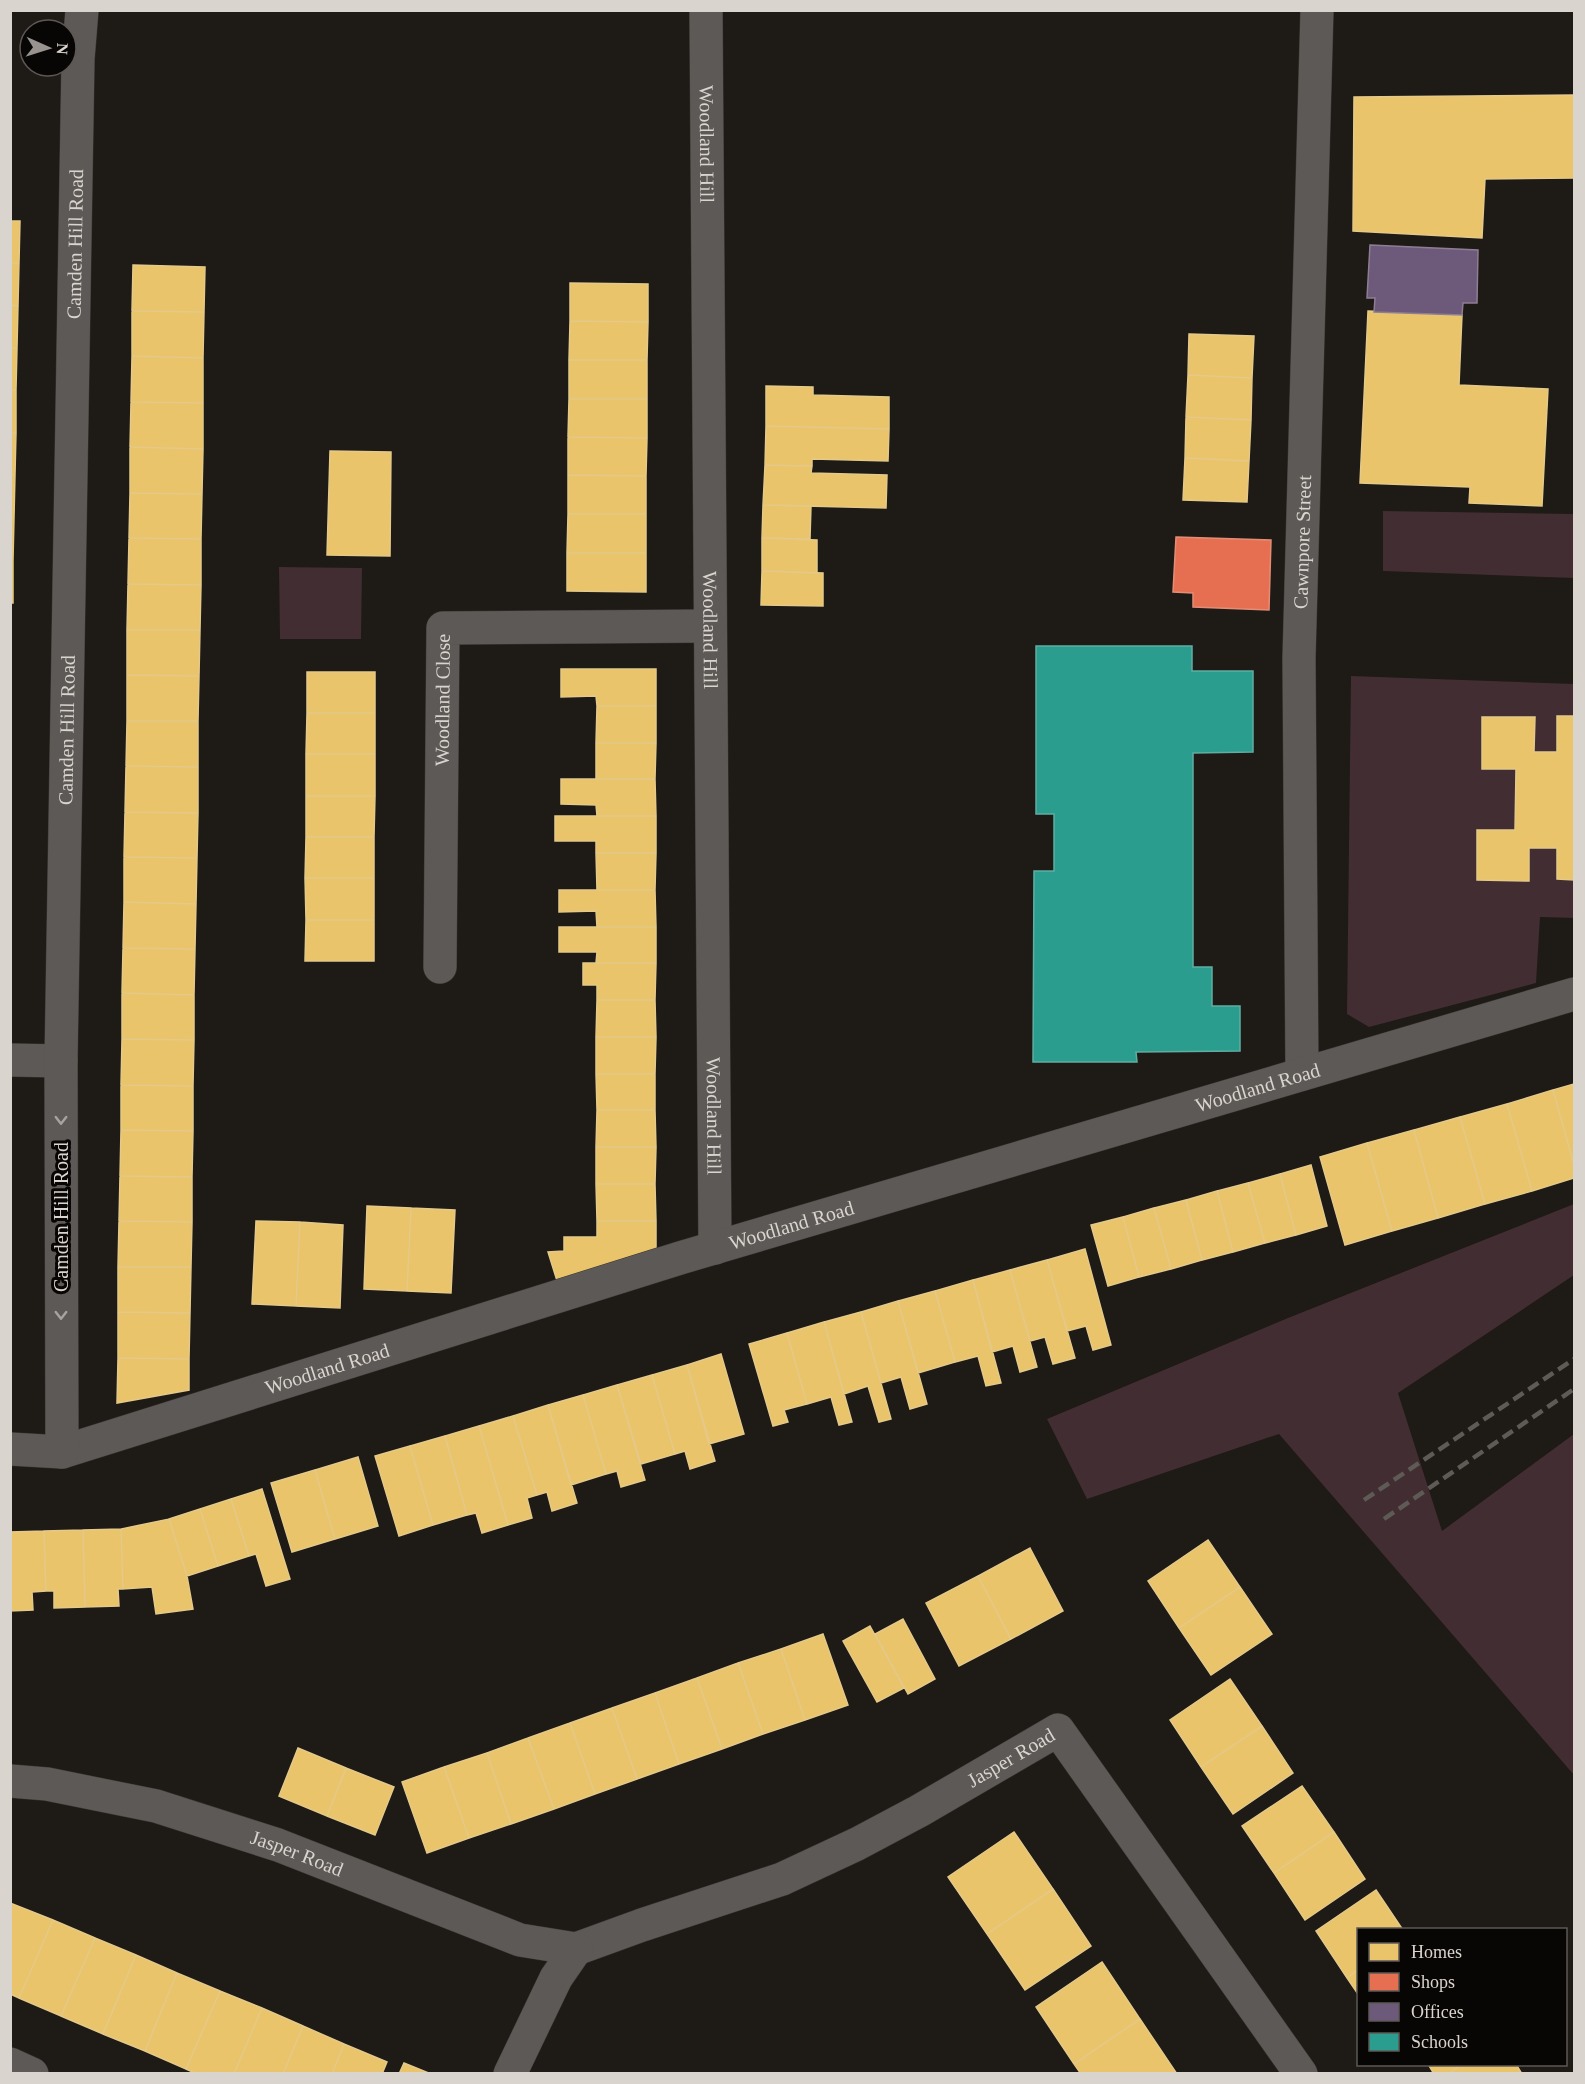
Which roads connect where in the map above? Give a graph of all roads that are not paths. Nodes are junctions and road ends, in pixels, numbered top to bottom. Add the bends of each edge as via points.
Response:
1 (82, 10) edge
2 (706, 10) edge
3 (1317, 10) edge
4 (709, 626) junction
5 (440, 967) dead end
6 (1575, 994) edge
7 (10, 1060) edge
8 (61, 1061) junction
9 (1302, 1074) junction
10 (715, 1248) junction
11 (10, 1449) edge
12 (62, 1452) junction
13 (10, 1780) edge
14 (576, 1949) junction
15 (10, 2064) edge
16 (32, 2073) edge
17 (510, 2073) edge
18 (1301, 2073) edge

1 - 8 street, Camden Hill Road via 78,59
2 - 4 street, Woodland Hill
3 - 9 street, Cawnpore Street via 1299,658
4 - 5 street, Woodland Close via 443,628
4 - 10 street, Woodland Hill
6 - 9 street, Woodland Road
7 - 8 street
8 -> 12 street, Camden Hill Road
9 - 10 street, Woodland Road
10 - 12 street, Woodland Road
11 - 12 street, Woodland Road
13 - 14 street, Jasper Road via 156,1806 278,1845 520,1940
14 - 17 street via 556,1977
14 - 18 street, Jasper Road via 782,1879 908,1817 1058,1730
15 - 16 street

